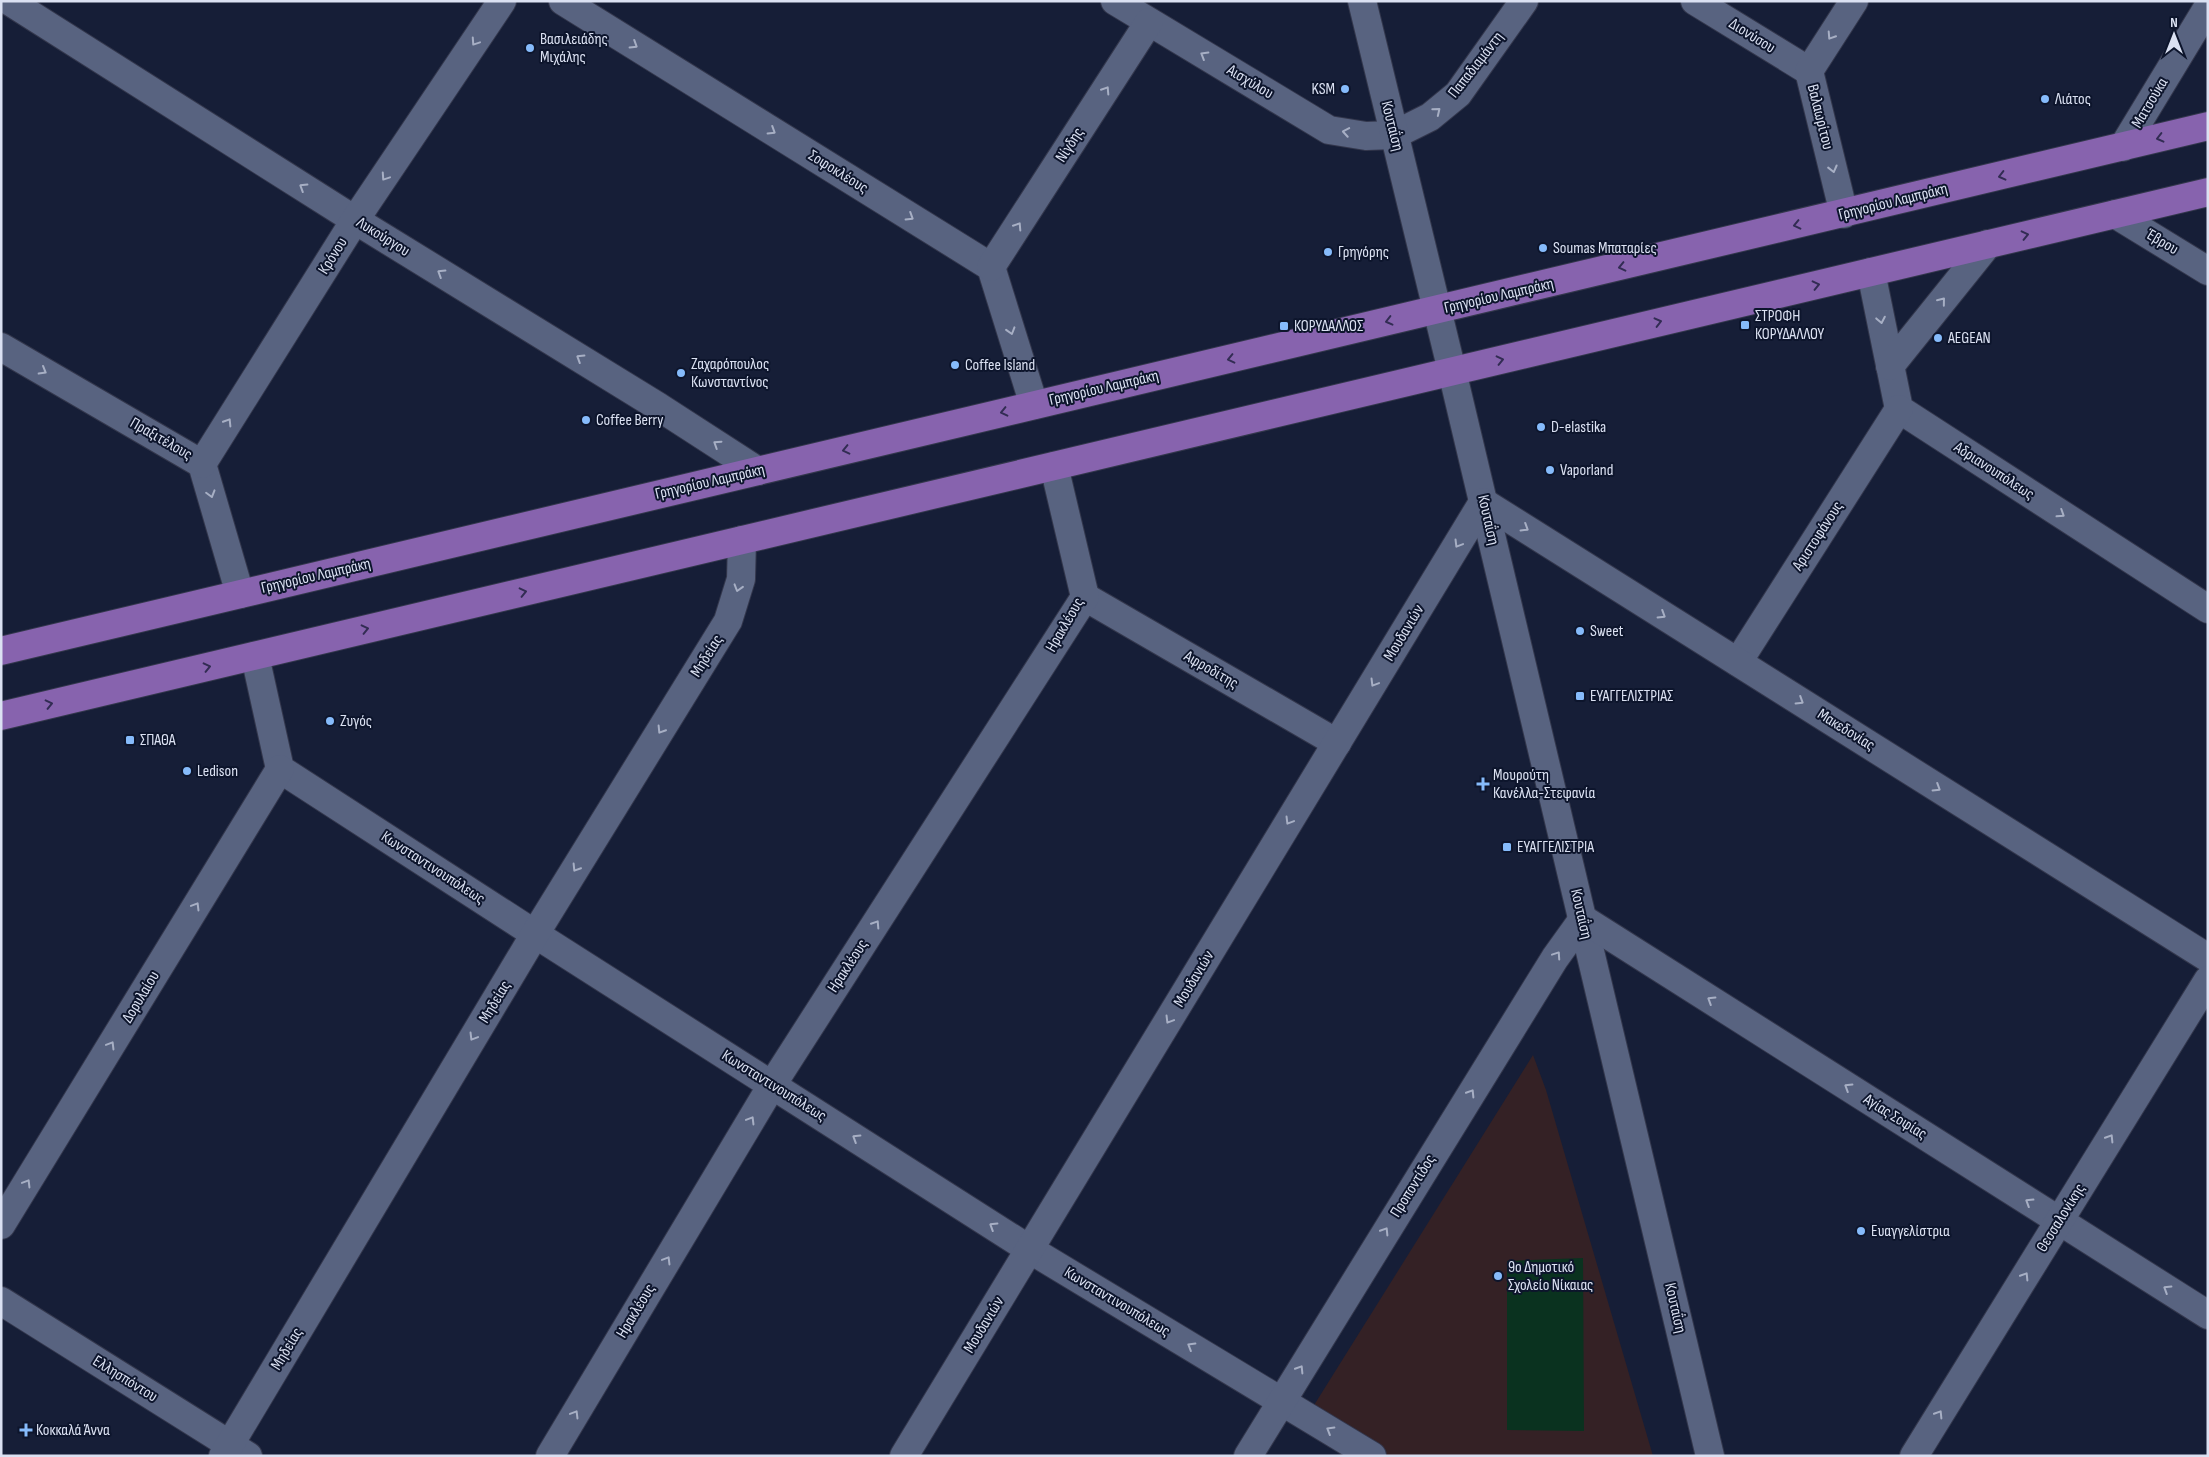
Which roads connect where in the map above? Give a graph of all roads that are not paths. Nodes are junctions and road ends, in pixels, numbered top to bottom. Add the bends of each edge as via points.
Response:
1 (9, 1) edge
2 (502, 1) edge
3 (563, 1) edge
4 (1116, 1) edge
5 (1362, 1) edge
6 (1524, 1) edge
7 (1696, 1) edge
8 (1854, 1) edge
9 (2208, 7) edge
10 (1149, 22) junction
11 (1809, 71) junction
12 (2208, 126) edge
13 (1394, 135) junction
14 (2122, 147) junction
15 (2208, 192) edge
16 (1844, 214) junction
17 (2115, 214) junction
18 (355, 220) junction
19 (1988, 244) junction
20 (991, 267) junction
21 (2208, 270) edge
22 (1871, 272) junction
23 (1436, 310) junction
24 (1, 347) edge
25 (1890, 366) junction
26 (1452, 371) junction
27 (1034, 405) junction
28 (1899, 409) junction
29 (202, 464) junction
30 (1054, 466) junction
31 (758, 471) junction
32 (1483, 502) junction
33 (742, 540) junction
34 (240, 594) junction
35 (1085, 597) junction
36 (2208, 609) edge
37 (1, 651) edge
38 (255, 656) junction
39 (1738, 662) junction
40 (1, 716) edge
41 (1337, 743) junction
42 (280, 769) junction
43 (1583, 919) junction
44 (535, 934) junction
45 (2208, 958) edge
46 (2208, 980) edge
47 (772, 1085) junction
48 (2059, 1221) junction
49 (1, 1225) edge
50 (1030, 1249) junction
51 (1, 1302) edge
52 (2208, 1315) edge
53 (1281, 1400) junction
54 (234, 1452) edge
55 (550, 1456) edge
56 (904, 1456) edge
57 (1248, 1456) edge
58 (1372, 1456) edge
59 (1710, 1456) edge
60 (1914, 1456) edge

18 -> 1 street, Λυκούργου
2 -> 18 street, Κρόνου
3 -> 20 street, Σοφοκλέους
4 - 10 street, Αισχύλου
5 - 13 street, Κουταΐση
13 -> 6 street, Παπαδιαμάντη via 1430,117 1458,94
7 - 11 street, Διονύσου
8 -> 11 street, Βαλαωρίτου
9 - 14 street, Ματσούκα
13 -> 10 street, Αισχύλου via 1366,136 1330,130
20 -> 10 street, Νίγδης
11 -> 16 street, Βαλαωρίτου
12 -> 14 main road, Γρηγορίου Λαμπράκη
13 - 23 street, Κουταΐση
14 -> 16 main road, Γρηγορίου Λαμπράκη
15 - 17 main road
16 -> 23 main road, Γρηγορίου Λαμπράκη
19 -> 17 main road
17 - 21 street, Έβρου
29 -> 18 street, Κρόνου
31 -> 18 street, Λυκούργου via 660,406
19 - 22 main road
25 -> 19 street
20 -> 27 street
22 -> 25 street
26 -> 22 main road
23 - 26 street, Κουταΐση
23 -> 27 main road, Γρηγορίου Λαμπράκη
24 -> 29 street, Πραξιτέλους
25 - 28 street
26 - 30 main road
26 - 32 street, Κουταΐση
27 -> 31 main road, Γρηγορίου Λαμπράκη
28 -> 36 street, Αδριανουπόλεως
28 - 39 street, Αριστοφάνους
29 -> 34 street, Πραξιτέλους
30 - 33 main road
30 - 35 street, Ηρακλέους
31 - 34 main road, Γρηγορίου Λαμπράκη
32 -> 39 street, Μακεδονίας
32 -> 41 street, Μουδανιών
32 - 43 street, Κουταΐση
38 -> 33 main road
33 -> 44 street, Μηδείας via 741,580 728,621
34 - 37 main road, Γρηγορίου Λαμπράκη
35 - 41 street, Αφροδίτης
47 -> 35 street, Ηρακλέους
40 -> 38 main road
38 - 42 street
39 -> 45 street, Μακεδονίας
41 -> 50 street, Μουδανιών
42 - 44 street, Κωνσταντινουπόλεως
49 -> 42 street, Δορυλαίου
48 -> 43 street, Αγίας Σοφίας
53 -> 43 street, Προποντίδος via 1555,958
43 - 59 street, Κουταΐση
44 - 47 street, Κωνσταντινουπόλεως
44 -> 54 street, Μηδείας
48 -> 46 street, Θεσσαλονίκης
50 -> 47 street, Κωνσταντινουπόλεως
55 -> 47 street, Ηρακλέους
52 -> 48 street, Αγίας Σοφίας
60 -> 48 street, Θεσσαλονίκης
53 -> 50 street, Κωνσταντινουπόλεως
50 - 56 street, Μουδανιών
51 - 54 street, Ελλησπόντου
53 - 57 street, Προποντίδος
58 -> 53 street, Κωνσταντινουπόλεως

